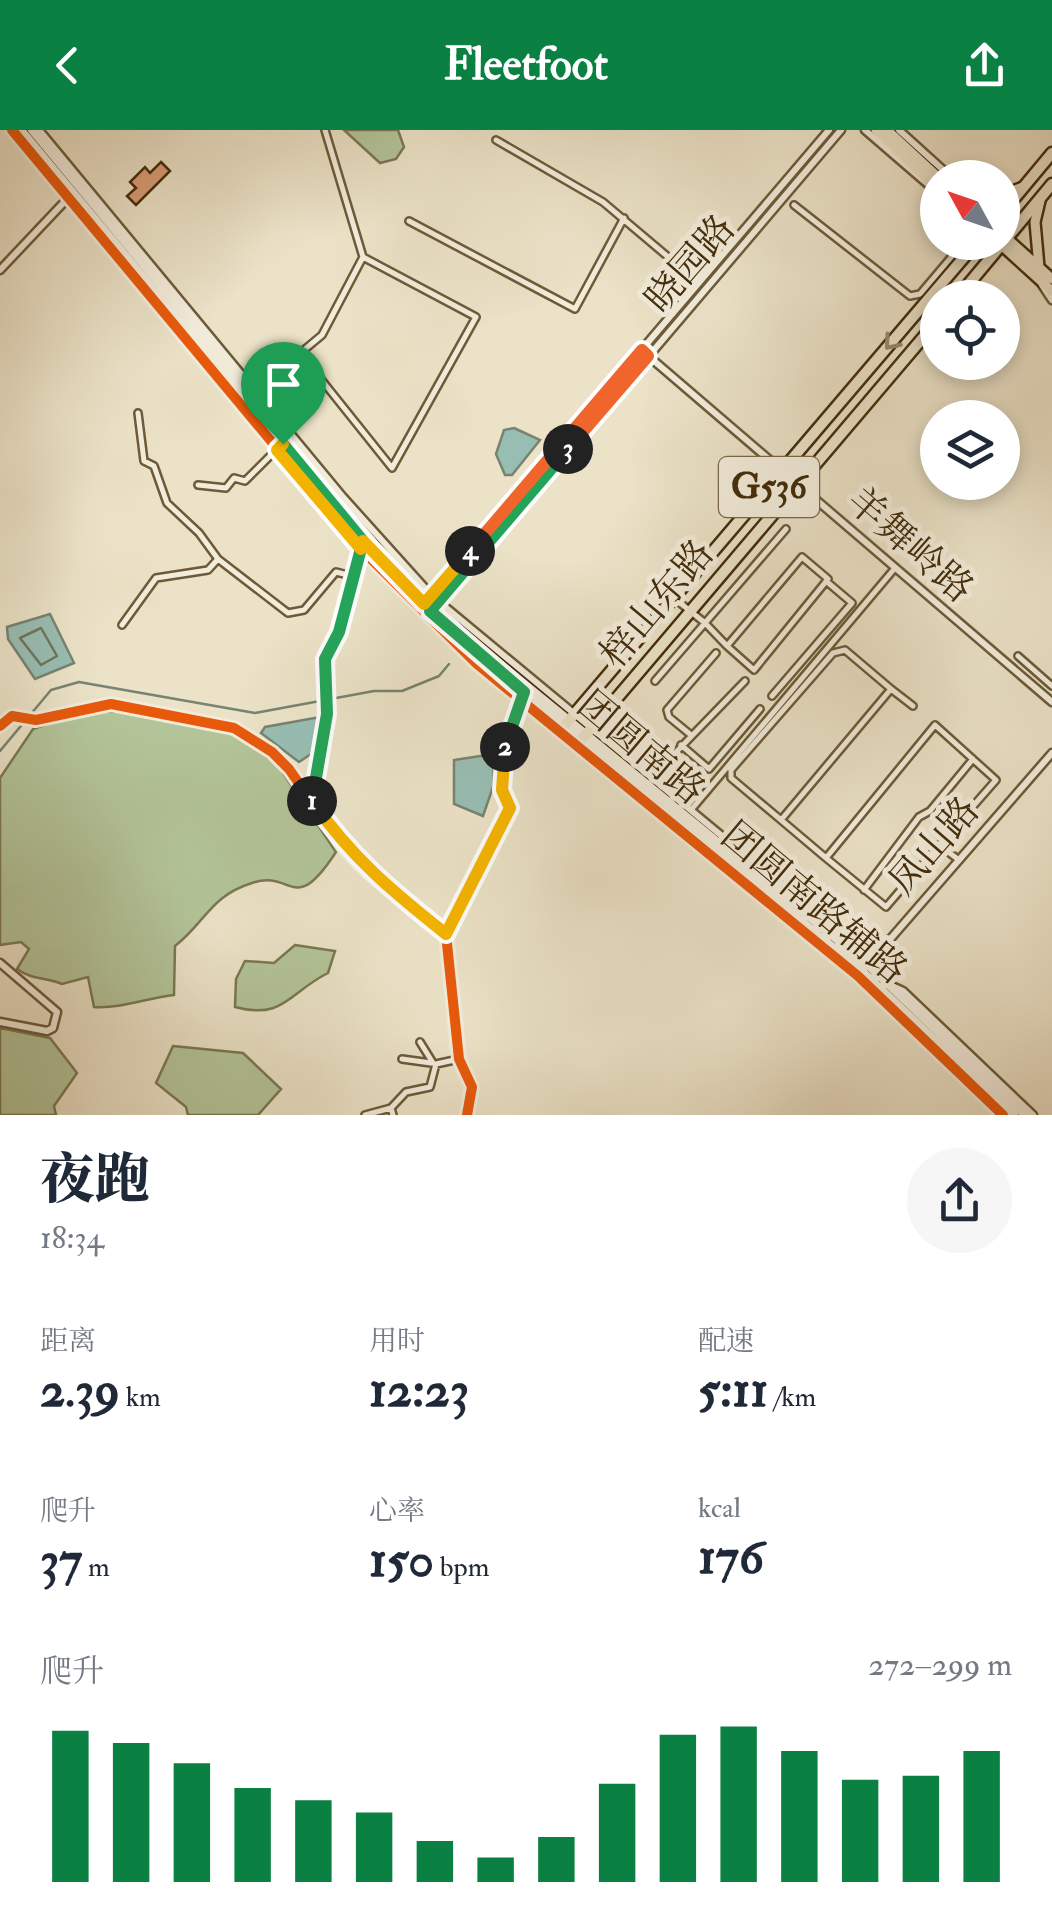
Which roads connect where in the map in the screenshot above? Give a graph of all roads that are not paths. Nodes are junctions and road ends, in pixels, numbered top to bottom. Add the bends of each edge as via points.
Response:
1 (12, 130) edge
2 (20, 130) edge
3 (36, 130) edge
4 (325, 130) edge
5 (830, 130) edge
6 (841, 130) edge
7 (865, 130) edge
8 (876, 130) edge
9 (887, 130) edge
10 (899, 130) edge
11 (496, 140) dead end
12 (1052, 153) edge
13 (920, 160) edge
14 (932, 160) edge
15 (920, 173) edge
16 (920, 176) edge
17 (1052, 184) edge
18 (1026, 186) junction
19 (1020, 188) edge
20 (73, 192) junction
21 (1020, 193) edge
22 (1040, 198) junction
23 (794, 205) dead end
24 (624, 218) junction
25 (1020, 220) edge
26 (410, 221) dead end
27 (1020, 255) edge
28 (363, 258) junction
29 (949, 260) edge
30 (963, 260) edge
31 (986, 260) edge
32 (1052, 269) edge
33 (0, 270) edge
34 (1039, 271) junction
35 (1052, 279) edge
36 (971, 280) edge
37 (699, 282) junction
38 (1052, 291) edge
39 (1052, 300) edge
40 (920, 341) edge
41 (300, 353) junction
42 (645, 353) junction
43 (253, 392) junction
44 (138, 413) dead end
45 (280, 447) junction
46 (783, 470) junction
47 (798, 484) junction
48 (198, 486) dead end
49 (786, 528) dead end
50 (362, 545) junction
51 (218, 559) junction
52 (894, 568) junction
53 (352, 576) junction
54 (826, 581) junction
55 (674, 598) junction
56 (429, 606) junction
57 (690, 611) junction
58 (704, 623) junction
59 (122, 624) dead end
60 (474, 635) junction
61 (727, 646) junction
62 (482, 649) junction
63 (716, 653) dead end
64 (1018, 656) dead end
65 (655, 681) dead end
66 (745, 681) dead end
67 (1052, 686) edge
68 (891, 688) junction
69 (522, 695) junction
70 (772, 696) dead end
71 (1052, 702) edge
72 (914, 706) dead end
73 (760, 709) dead end
74 (567, 723) junction
75 (0, 726) edge
76 (690, 735) junction
77 (584, 736) junction
78 (681, 745) junction
79 (1052, 753) edge
80 (973, 759) junction
81 (649, 781) junction
82 (310, 798) junction
83 (688, 814) junction
84 (781, 820) junction
85 (939, 845) junction
86 (826, 858) junction
87 (959, 860) junction
88 (864, 890) junction
89 (446, 934) junction
90 (889, 940) junction
91 (0, 963) edge
92 (863, 971) junction
93 (888, 984) junction
94 (0, 1022) edge
95 (420, 1042) dead end
96 (402, 1059) dead end
97 (460, 1059) junction
98 (434, 1063) junction
99 (392, 1111) edge
100 (364, 1115) edge
101 (467, 1115) edge
102 (1003, 1115) edge
103 (1014, 1115) edge
104 (1025, 1115) edge
105 (1034, 1115) edge

1 - 20 street
2 - 20 main road, 团圆南路
3 - 20 main road, 团圆南路
3 - 43 street
4 - 28 street
5 - 37 street, 晓园路
6 - 42 street, 晓园路
7 - 16 street
8 - 15 main road
9 - 13 main road
10 - 14 street
11 - 24 street
12 - 18 highway
17 - 22 highway
18 - 19 main road
18 - 21 highway
20 - 33 street
20 - 43 main road, 团圆南路
20 - 45 main road, 团圆南路
22 - 25 highway
22 - 34 main road via 1034,222
23 - 29 street via 910,296 920,294
24 - 26 street via 574,309
24 - 37 street
27 - 34 main road
28 - 41 street via 322,335
28 - 41 street via 476,317 392,468
30 -> 46 highway, 梓山东路 / G536
31 - 36 highway
32 - 34 street
34 - 35 main road
34 - 38 main road
34 - 39 street
37 - 42 street, 晓园路
40 - 47 highway, 梓山东路 / G536
41 - 43 street
42 - 46 street, 羊舞岭路
42 - 56 street, 晓园路
43 - 56 main road, 团圆南路
44 - 51 street via 144,462 154,466 168,503
45 - 48 street via 244,480 234,478 226,488
45 - 50 main road, 团圆南路
46 - 47 street, 羊舞岭路
46 - 55 highway, 梓山东路 / G536
47 - 52 street, 羊舞岭路
47 - 57 highway, 梓山东路 / G536
49 - 58 street
50 - 53 street
50 - 56 main road, 团圆南路
51 - 53 street via 288,612 304,610 336,572
51 - 59 street via 208,570 156,578
52 - 71 street, 羊舞岭路
52 - 83 street
53 - 82 street via 325,659 324,730
54 - 61 street via 802,557
54 - 61 street via 754,670
54 - 70 street via 852,603
55 - 57 street
55 - 74 highway, 梓山东路 / G536
56 - 60 street
56 - 62 main road, 团圆南路
56 - 69 main road, 团圆南路
57 - 58 street
57 - 77 highway, 梓山东路 / G536
58 - 61 street
58 - 65 street
60 - 62 main road
60 - 74 street
62 - 74 main road, 团圆南路
63 - 76 street via 668,710
64 - 67 street
66 - 76 street
68 - 72 street
68 - 84 street
68 - 84 street via 845,650 833,653 731,770
69 - 74 main road, 团圆南路
69 - 89 street via 501,766 510,808
73 - 78 street via 709,768
74 - 77 main road, 团圆南路
74 - 77 street
75 - 82 street via 12,716 111,704 234,728 272,752
76 - 78 street
77 - 81 main road, 团圆南路
77 - 92 main road, 团圆南路
78 - 81 street
79 - 87 street, 凤山路
80 - 85 street via 996,780
80 - 86 street via 934,725
80 - 88 street
81 - 83 main road, 团圆南路
82 - 89 street via 370,874
83 - 92 main road, 团圆南路 via 851,951
84 - 86 street
85 - 87 street
85 - 88 street via 886,907
86 - 88 street
87 - 90 street, 凤山路
89 - 97 street
90 - 92 street, 凤山路
90 - 93 street
91 - 94 street via 56,1012 47,1031
92 - 93 main road, 团圆南路
92 - 102 street, 团圆南路辅路
92 - 103 main road, 团圆南路
93 - 104 main road, 团圆南路
93 - 105 street, 团圆南路辅路
95 - 98 street
96 - 98 street
97 - 98 street
97 - 101 street via 472,1087
98 - 99 street via 430,1087 406,1092
99 - 100 street

